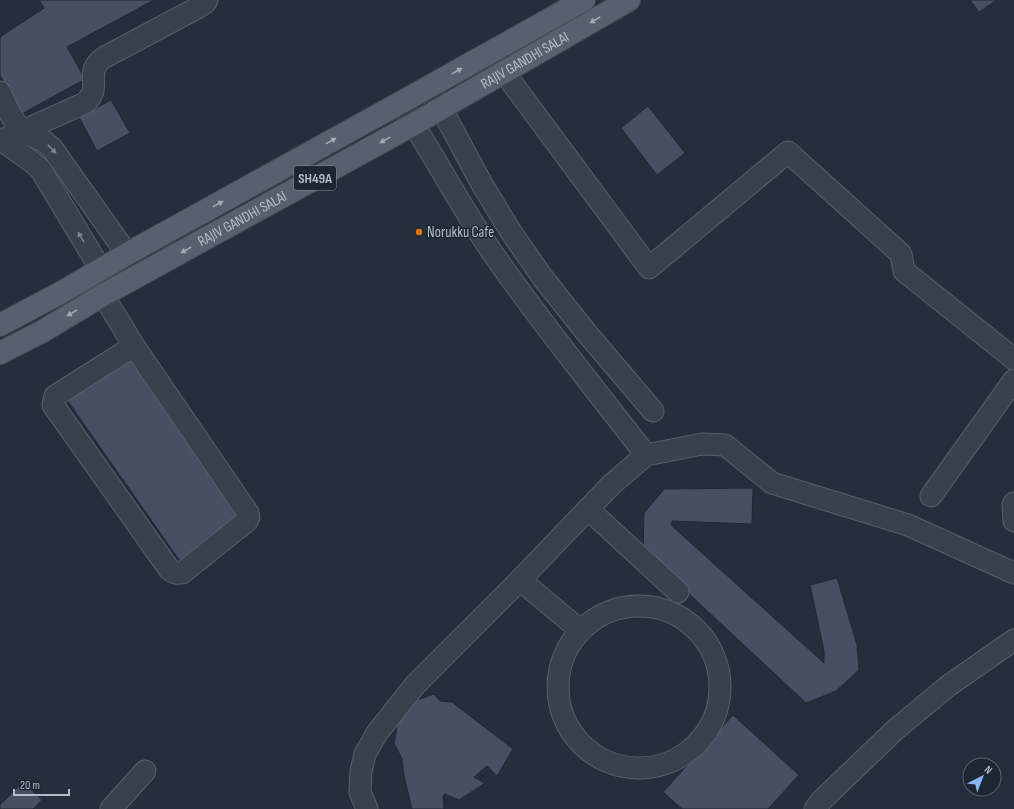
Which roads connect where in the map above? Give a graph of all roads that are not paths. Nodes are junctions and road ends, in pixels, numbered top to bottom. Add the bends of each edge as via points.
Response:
1 (207, 0) edge
2 (584, 0) edge
3 (629, 0) edge
4 (504, 72) junction
5 (427, 88) junction
6 (0, 92) edge
7 (400, 103) junction
8 (441, 108) junction
9 (414, 124) junction
10 (21, 131) junction
11 (0, 140) edge
12 (127, 254) junction
13 (101, 270) junction
14 (103, 295) junction
15 (0, 325) edge
16 (134, 346) junction
17 (0, 353) edge
18 (1014, 360) edge
19 (1014, 380) edge
20 (653, 410) dead end
21 (646, 455) junction
22 (931, 496) dead end
23 (1014, 503) edge
24 (588, 509) junction
25 (1014, 521) edge
26 (1014, 573) edge
27 (520, 580) junction
28 (678, 592) dead end
29 (580, 630) junction
30 (1014, 640) edge
31 (145, 771) dead end
32 (120, 806) edge
33 (367, 809) edge
34 (815, 809) edge

1 - 10 street via 98,63 93,74 93,93 85,103
5 -> 2 main road, RAJIV GANDHI SALAI / SH49A
3 -> 4 main road, RAJIV GANDHI SALAI / SH49A
4 - 8 main road, RAJIV GANDHI SALAI / SH49A
4 - 18 street via 650,268 788,152 900,254 904,271
5 - 7 main road, RAJIV GANDHI SALAI / SH49A
5 - 8 street
6 - 10 street
7 - 9 street
12 -> 7 main road, RAJIV GANDHI SALAI / SH49A
8 - 9 main road, RAJIV GANDHI SALAI / SH49A
8 - 20 street via 483,186 543,278
9 -> 14 main road, RAJIV GANDHI SALAI / SH49A
9 - 21 street via 493,254
10 - 11 street
10 -> 12 street via 52,148
13 -> 11 street via 41,170
12 - 13 main road, RAJIV GANDHI SALAI / SH49A
13 - 15 main road, RAJIV GANDHI SALAI / SH49A
14 - 16 street
14 -> 17 main road, RAJIV GANDHI SALAI / SH49A
16 - 16 street via 249,517 182,573 177,574 169,569 53,405 55,396
19 - 22 street
21 - 24 street
21 - 26 street via 702,444 725,445 772,483 908,525
23 - 25 street
24 - 27 street
24 - 28 street
27 - 29 street
27 - 33 street via 415,685 377,733 365,754 361,771 360,792
29 - 29 street via 609,611 642,605 675,614 702,635 717,665 720,699 708,731 684,755 653,768 619,766 588,751 566,725 557,692 562,658
30 - 34 street via 948,686 895,730
31 - 32 street

